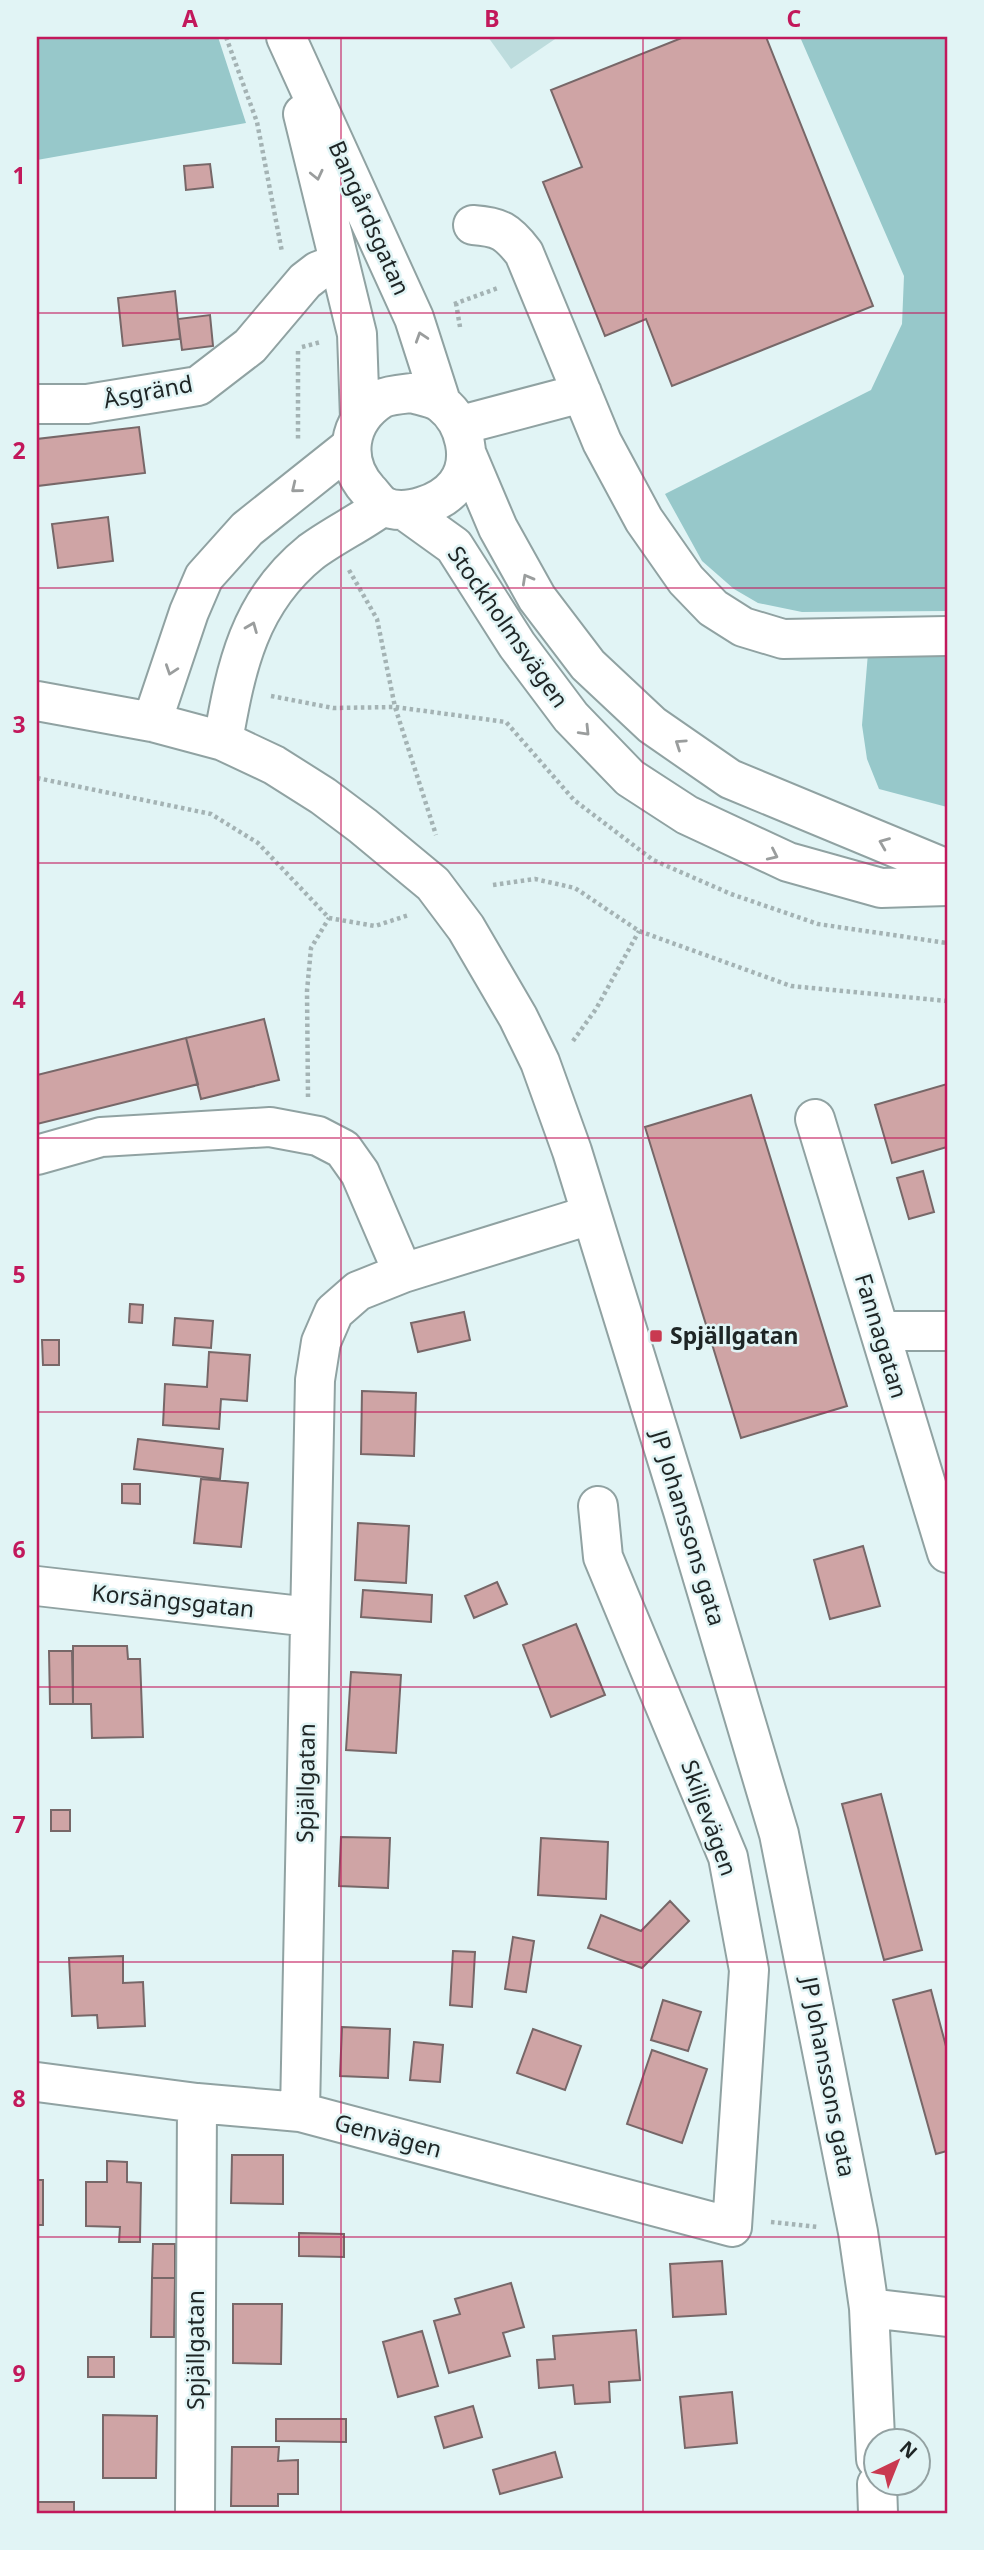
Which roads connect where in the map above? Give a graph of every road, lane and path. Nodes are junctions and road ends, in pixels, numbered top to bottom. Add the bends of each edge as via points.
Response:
1 (285, 37) edge
2 (473, 225) dead end
3 (339, 263) junction
4 (456, 303) dead end
5 (460, 330) dead end
6 (582, 393) junction
7 (37, 404) edge
8 (456, 428) junction
9 (355, 433) junction
10 (394, 508) junction
11 (947, 636) edge
12 (37, 701) edge
13 (152, 722) junction
14 (223, 741) junction
15 (37, 778) edge
16 (947, 869) edge
17 (493, 885) dead end
18 (947, 886) edge
19 (414, 914) dead end
20 (330, 918) junction
21 (639, 931) junction
22 (947, 1000) edge
23 (567, 1050) dead end
24 (815, 1119) dead end
25 (304, 1133) junction
26 (37, 1155) edge
27 (590, 1215) junction
28 (403, 1273) junction
29 (880, 1331) junction
30 (947, 1331) edge
31 (598, 1506) dead end
32 (947, 1553) edge
33 (37, 1586) edge
34 (310, 1617) junction
35 (37, 2082) edge
36 (197, 2103) junction
37 (300, 2112) junction
38 (732, 2227) joint
39 (869, 2308) junction
40 (947, 2317) edge
41 (875, 2428) edge
42 (195, 2513) edge

1 -> 3 street, Bangårdsgatan
8 -> 1 street, Bangårdsgatan via 414,318
2 - 6 street via 495,226 524,253
3 - 7 street, Åsgränd via 305,281 250,346 198,386 87,404
3 - 9 street, Bangårdsgatan via 357,334
4 - 5 path
6 - 8 street
6 - 11 street via 602,442 644,520 686,580 713,608 743,627 783,639
8 - 9 street via 412,393 383,398
8 - 10 street via 457,484 434,504
16 -> 8 street, Stockholmsvägen via 730,779 652,725 587,665 537,598 498,528
9 - 10 street via 356,477
9 -> 13 street via 247,529 204,577
14 -> 10 street via 232,689 251,627 269,596 331,538
10 -> 18 street, Stockholmsvägen via 454,546 563,707 630,778 687,815 788,862 881,888
12 - 13 street
13 - 14 street
14 - 27 street, JP Johanssons gata via 274,765 323,796 433,884 466,929 540,1062
15 - 20 path via 211,814 258,843
17 - 21 path via 535,878 575,888
19 - 20 path via 375,926
20 - 25 path via 310,948 310,1083
21 - 22 path via 791,986
21 - 23 path via 596,1009
24 - 29 street, Fannagatan
25 - 26 street via 270,1128 101,1137
25 - 28 street via 343,1149 349,1157
27 - 28 street, Spjällgatan
27 - 39 street, JP Johanssons gata via 779,1834
28 - 34 street, Spjällgatan via 358,1291 334,1312 321,1342 315,1380
29 - 30 street
29 - 32 street, Fannagatan
31 - 38 street, Skiljevägen via 603,1557 728,1857 733,1882 749,1970
33 - 34 street, Korsängsgatan
34 - 37 street, Spjällgatan
35 - 36 street, Genvägen
36 - 37 street, Genvägen
36 - 42 street, Spjällgatan
37 - 38 street, Genvägen
39 - 40 street
39 - 41 street, JP Johanssons gata

